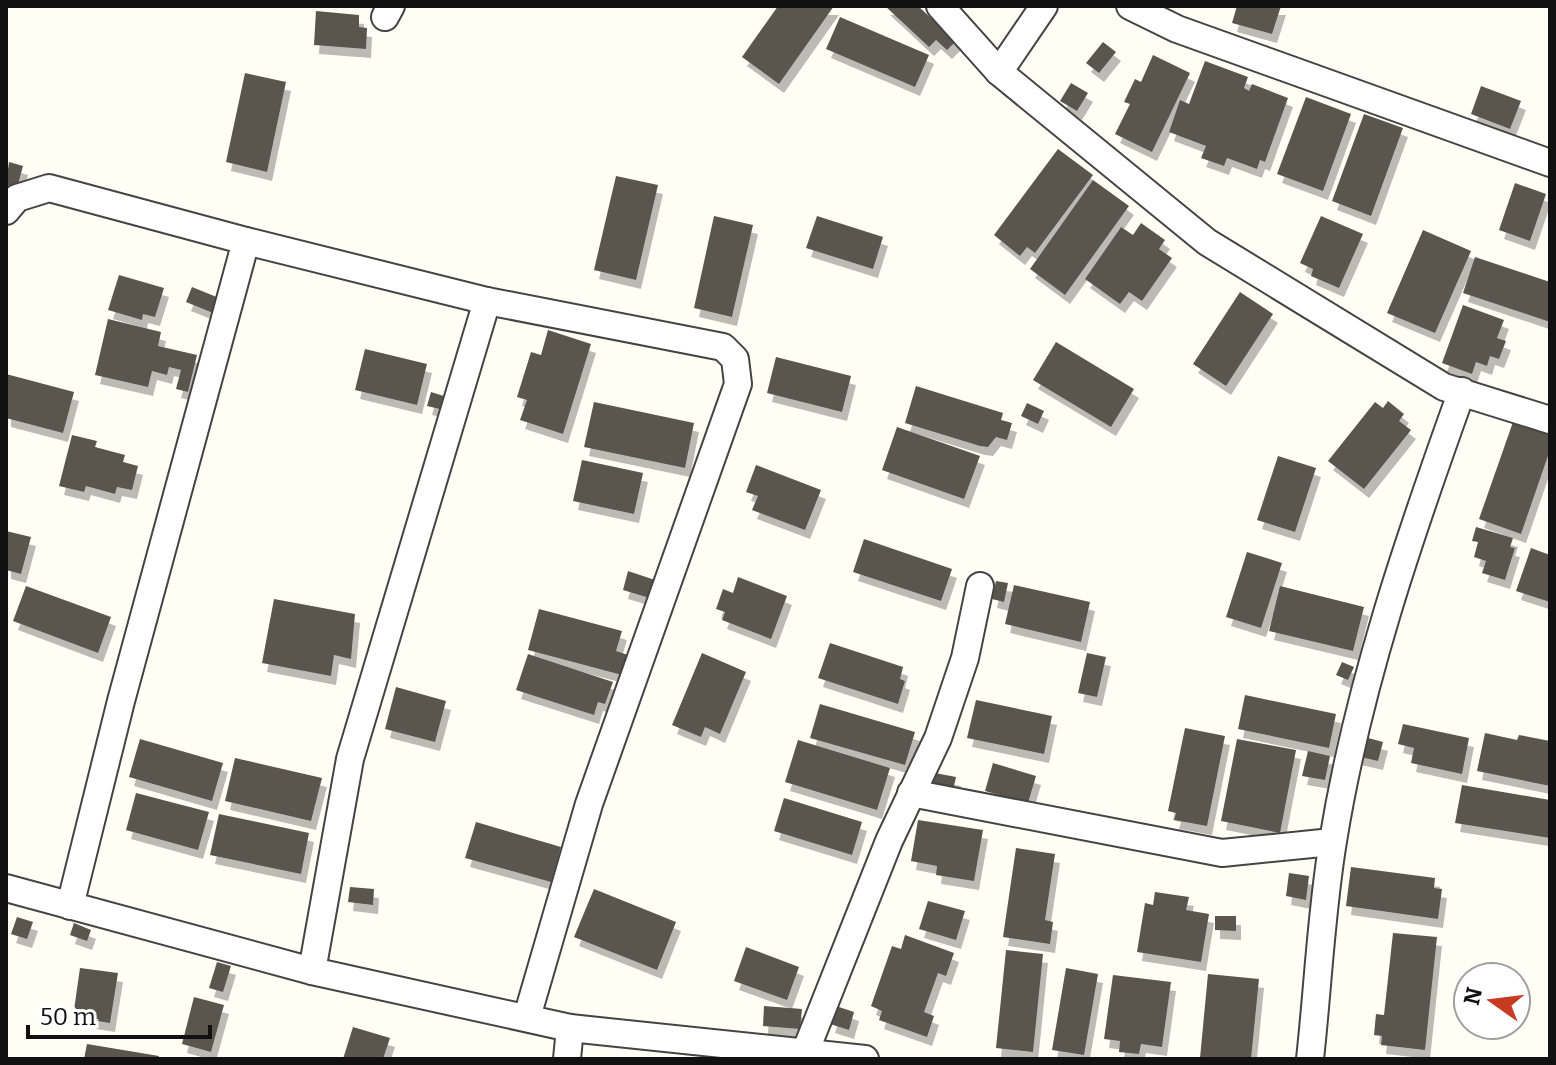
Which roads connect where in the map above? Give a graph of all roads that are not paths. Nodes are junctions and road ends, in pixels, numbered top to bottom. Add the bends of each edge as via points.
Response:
1 (940, 6) edge
2 (1044, 6) edge
3 (1130, 6) edge
4 (999, 72) junction
5 (1550, 163) edge
6 (6, 211) edge
7 (246, 241) junction
8 (487, 301) junction
9 (1462, 391) junction
10 (1550, 420) edge
11 (980, 586) dead end
12 (911, 793) junction
13 (1332, 842) junction
14 (6, 888) edge
15 (70, 906) junction
16 (312, 971) junction
17 (527, 1017) junction
18 (570, 1028) junction
19 (806, 1055) edge
20 (567, 1059) edge
21 (865, 1059) edge
22 (1310, 1059) edge

1 - 4 street
2 - 4 street
3 - 5 street via 1177,29
4 - 9 street via 1207,242 1444,387
6 - 7 street via 17,198 49,188
7 - 8 street
7 - 15 street
8 - 16 street via 350,759
8 - 17 street via 723,347 735,359 738,384 589,804
9 - 10 street
9 - 13 street via 1364,688
11 - 12 street via 965,658 938,738
12 - 13 street via 1222,853
12 - 19 street via 837,965
13 - 22 street
14 - 15 street
15 - 16 street
16 - 17 street
17 - 18 street
18 - 19 street
18 - 20 street
19 - 21 street

